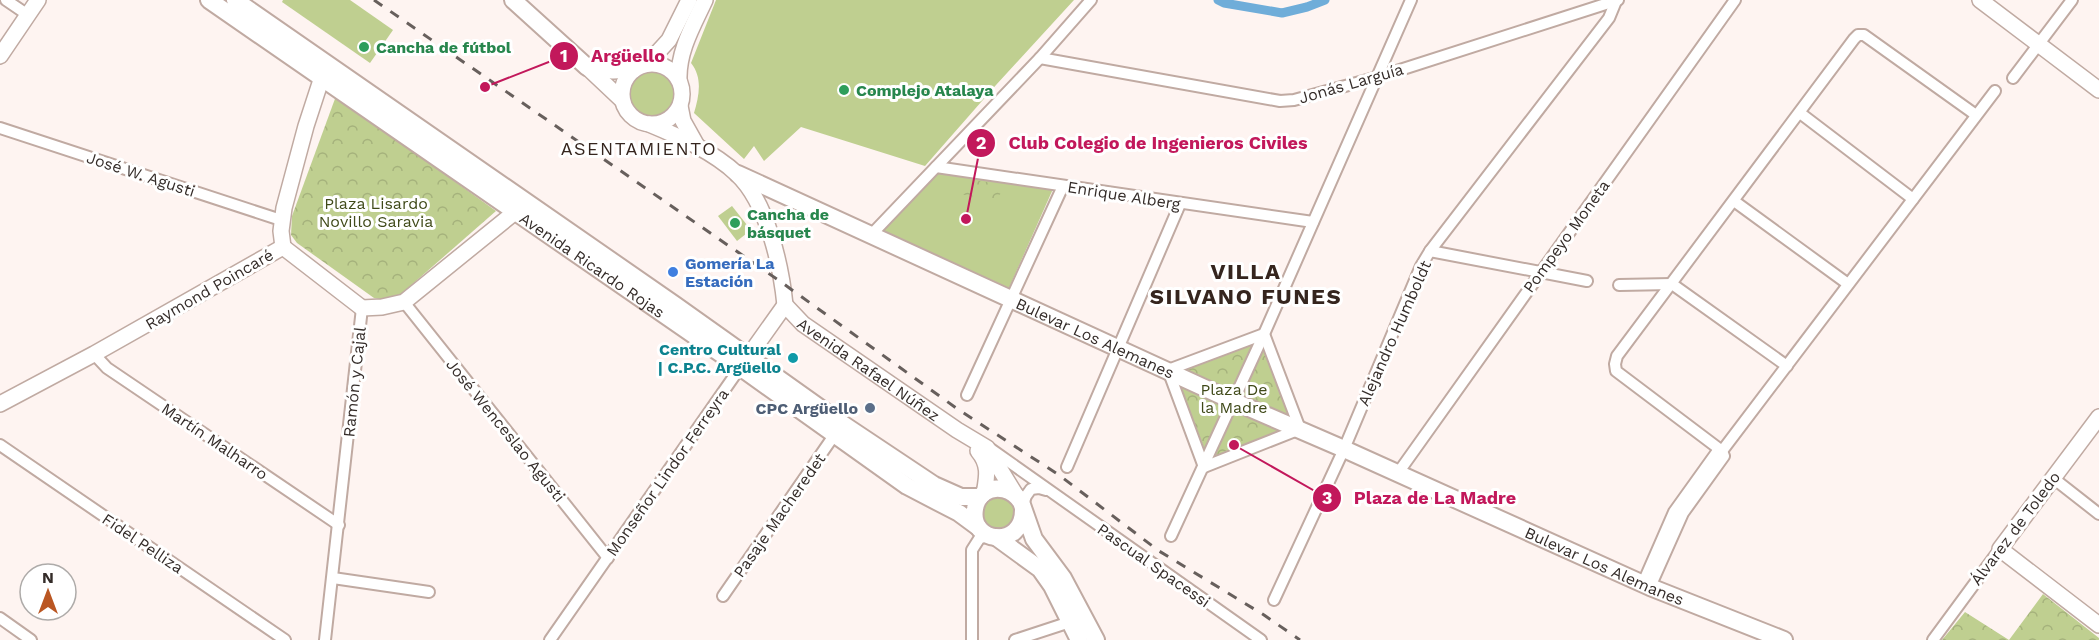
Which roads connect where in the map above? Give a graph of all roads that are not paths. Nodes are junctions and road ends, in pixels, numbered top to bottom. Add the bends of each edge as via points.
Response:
1 (6, 0) edge
2 (38, 0) edge
3 (209, 0) edge
4 (235, 0) edge
5 (513, 0) edge
6 (690, 0) edge
7 (705, 0) edge
8 (1090, 0) edge
9 (1411, 0) edge
10 (1617, 0) edge
11 (1735, 0) edge
12 (1980, 0) edge
13 (2072, 0) edge
14 (28, 15) junction
15 (2038, 44) junction
16 (0, 56) edge
17 (1040, 58) junction
18 (587, 67) junction
19 (640, 67) junction
20 (326, 72) junction
21 (1378, 77) junction
22 (2013, 78) dead end
23 (679, 80) junction
24 (2099, 90) edge
25 (1995, 91) dead end
26 (622, 100) junction
27 (680, 106) junction
28 (1800, 113) junction
29 (1977, 116) junction
30 (650, 124) junction
31 (0, 128) edge
32 (698, 146) junction
33 (936, 167) junction
34 (738, 174) junction
35 (1063, 186) junction
36 (785, 196) junction
37 (1912, 199) junction
38 (1734, 201) junction
39 (1180, 204) junction
40 (515, 212) junction
41 (762, 212) junction
42 (281, 220) junction
43 (1313, 222) junction
44 (566, 230) junction
45 (871, 235) junction
46 (282, 247) junction
47 (1430, 251) junction
48 (1541, 272) junction
49 (1587, 281) dead end
50 (1672, 284) junction
51 (1848, 284) junction
52 (1619, 285) dead end
53 (1012, 299) junction
54 (404, 302) junction
55 (785, 305) junction
56 (362, 308) junction
57 (803, 324) junction
58 (771, 325) junction
59 (1264, 334) junction
60 (1119, 347) junction
61 (94, 354) junction
62 (744, 362) junction
63 (1787, 366) junction
64 (1168, 370) junction
65 (967, 395) dead end
66 (1233, 401) junction
67 (0, 404) edge
68 (2099, 417) edge
69 (1300, 429) junction
70 (957, 430) junction
71 (835, 435) junction
72 (982, 444) junction
73 (0, 445) edge
74 (1344, 448) junction
75 (1722, 451) junction
76 (1204, 466) junction
77 (1066, 467) dead end
78 (1398, 473) junction
79 (2053, 478) junction
80 (1047, 490) junction
81 (982, 495) junction
82 (1021, 504) junction
83 (2099, 514) edge
84 (339, 525) junction
85 (988, 533) junction
86 (1171, 536) dead end
87 (2000, 549) junction
88 (608, 558) junction
89 (333, 578) junction
90 (1646, 585) junction
91 (429, 592) dead end
92 (723, 596) dead end
93 (1274, 600) dead end
94 (4, 621) edge
95 (1070, 622) junction
96 (2099, 626) edge
97 (0, 634) edge
98 (31, 640) edge
99 (285, 640) edge
100 (325, 640) edge
101 (550, 640) edge
102 (972, 640) edge
103 (1015, 640) edge
104 (1079, 640) edge
105 (1096, 640) edge
106 (1261, 640) edge
107 (1784, 640) edge
108 (1933, 640) edge

1 - 14 street
2 - 14 main road
3 - 20 main road, Avenida Ricardo Rojas
4 - 20 main road, Avenida Ricardo Rojas
5 - 18 main road
6 - 19 main road via 669,40
7 - 23 main road via 679,61
8 - 17 street
9 - 21 street
10 - 21 street, Jonás Larguía
10 - 47 street, Alejandro Humboldt via 1609,18
11 - 48 street, Pompeyo Moneta
12 - 15 main road
13 - 15 street
14 - 16 main road
15 - 22 street
15 - 24 main road
17 - 21 street, Jonás Larguía via 1280,101
17 - 33 street
18 - 19 main road via 613,71
18 - 26 main road
19 - 23 main road via 665,66
19 - 26 main road via 627,76
20 - 40 main road, Avenida Ricardo Rojas
20 - 42 main road, Raymond Poincaré via 306,126
20 - 44 main road, Avenida Ricardo Rojas
21 - 43 street
23 - 27 main road
25 - 29 street
26 - 30 main road via 630,114
27 - 30 main road via 667,120
27 - 32 main road via 683,121
28 - 29 street via 1854,39 1864,35
28 - 37 street
28 - 38 street
29 - 37 street
30 - 32 main road
31 - 42 street, José W. Agusti
32 - 34 main road
33 - 35 street, Enrique Alberg
33 - 45 street
34 - 36 main road, Bulevar Los Alemanes
34 - 41 main road
35 - 39 street, Enrique Alberg
35 - 53 street
36 - 41 main road via 764,197 760,204
36 - 45 main road, Bulevar Los Alemanes
37 - 51 street
38 - 50 street
38 - 51 street
39 - 43 street, Enrique Alberg
39 - 60 street
40 - 44 main road via 527,211 550,226
40 - 54 main road, Ramón y Cajal
40 - 62 main road, Avenida Ricardo Rojas
41 - 55 main road via 773,240
42 - 46 main road, Raymond Poincaré
43 - 59 street
44 - 62 main road, Avenida Ricardo Rojas
45 - 53 main road, Bulevar Los Alemanes
46 - 56 main road
46 - 61 main road, Raymond Poincaré
47 - 48 street
47 - 74 street, Alejandro Humboldt
48 - 49 street
48 - 78 street, Pompeyo Moneta
50 - 52 street
50 - 63 street
50 - 75 street via 1617,356 1616,370
51 - 63 street
53 - 60 main road, Bulevar Los Alemanes
53 - 65 street
54 - 56 main road, Ramón y Cajal
54 - 88 street, José Wenceslao Agusti
55 - 57 main road, Avenida Rafael Núñez
55 - 58 main road, Monseñor Lindor Ferreyra
56 - 84 street, Ramón y Cajal
57 - 58 main road
57 - 70 main road, Avenida Rafael Núñez
58 - 62 main road, Monseñor Lindor Ferreyra
59 - 64 street
59 - 66 street
59 - 69 street
60 - 64 main road, Bulevar Los Alemanes
60 - 77 street
61 - 67 main road, Raymond Poincaré
61 - 84 street, Martín Malharro via 107,368
62 - 71 main road, Avenida Ricardo Rojas
62 - 81 main road, Avenida Ricardo Rojas via 934,485 961,497
62 - 88 street, Monseñor Lindor Ferreyra
63 - 75 street
64 - 66 main road, Bulevar Los Alemanes
64 - 76 street
66 - 69 main road, Bulevar Los Alemanes
66 - 76 street
68 - 79 main road, Álvarez de Toledo
69 - 74 main road, Bulevar Los Alemanes
69 - 76 street
70 - 72 main road, Avenida Rafael Núñez
70 - 81 main road, Avenida Rafael Núñez via 985,460 988,471
71 - 85 main road, Avenida Ricardo Rojas via 907,486
71 - 92 street, Pasaje Macheredet
72 - 80 street, Pascual Spacessi
72 - 82 main road, Avenida Rafael Núñez
73 - 99 street, Fidel Pelliza
74 - 78 main road, Bulevar Los Alemanes
74 - 93 street, Alejandro Humboldt
75 - 90 street via 1724,456 1683,513
76 - 86 street
78 - 90 main road, Bulevar Los Alemanes
79 - 83 street
79 - 87 main road, Álvarez de Toledo
80 - 82 street via 1031,489
80 - 106 street, Pascual Spacessi
81 - 82 main road via 999,489 1009,491
81 - 85 main road, Avenida Rafael Núñez via 974,511
82 - 85 main road via 1022,522 1017,530 1010,535
82 - 105 main road, Avenida Rafael Núñez via 1034,539 1058,570
84 - 89 street, Ramón y Cajal
85 - 95 main road via 1040,569
85 - 102 street via 972,550
87 - 96 main road
87 - 108 street, Álvarez de Toledo
88 - 101 street, Monseñor Lindor Ferreyra
89 - 91 street
89 - 100 street, Ramón y Cajal
90 - 107 main road, Bulevar Los Alemanes
94 - 97 street
94 - 98 street
95 - 103 street
95 - 104 main road

